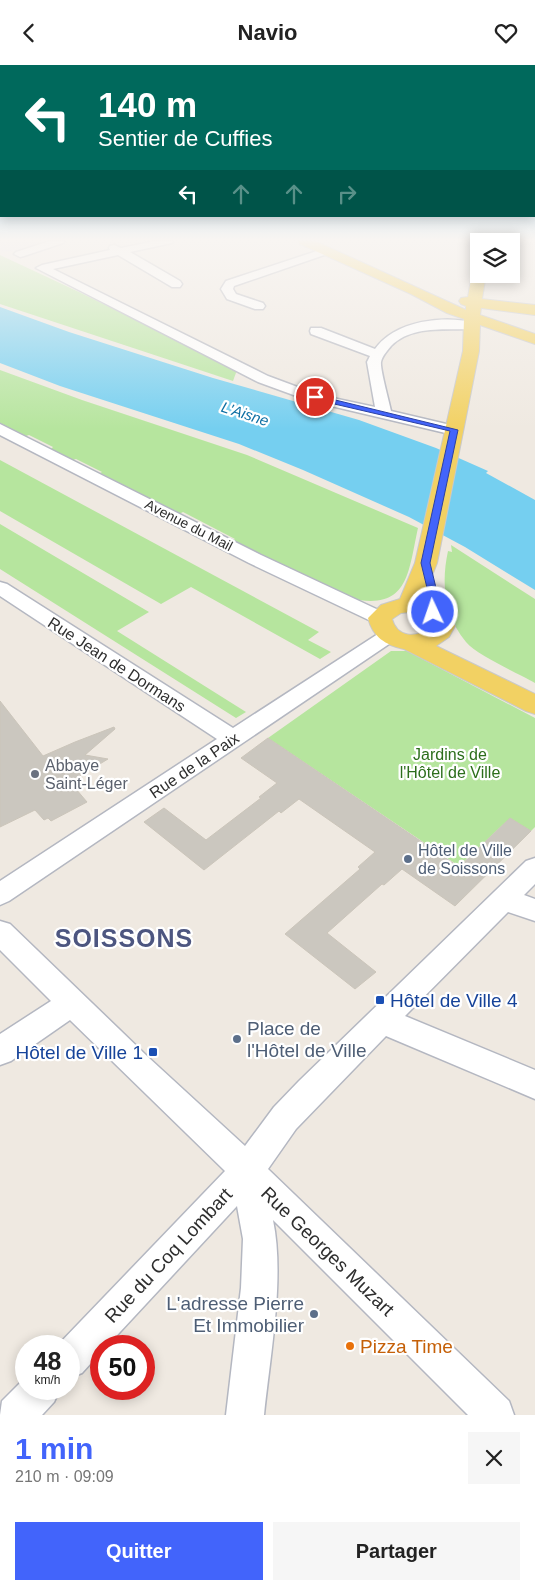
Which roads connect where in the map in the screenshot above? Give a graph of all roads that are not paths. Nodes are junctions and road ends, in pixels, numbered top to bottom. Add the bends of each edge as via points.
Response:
1 (114, 304) edge
2 (253, 304) edge
3 (440, 304) edge
4 (462, 304) edge
5 (474, 304) edge
6 (512, 304) edge
7 (259, 306) dead end
8 (473, 309) junction
9 (515, 309) junction
10 (535, 310) edge
11 (509, 330) junction
12 (316, 331) dead end
13 (534, 339) edge
14 (471, 351) junction
15 (377, 354) junction
16 (384, 414) junction
17 (0, 429) edge
18 (454, 433) junction
19 (426, 563) junction
20 (0, 589) edge
21 (409, 605) junction
22 (436, 623) junction
23 (392, 632) junction
24 (535, 696) edge
25 (535, 705) edge
26 (233, 739) junction
27 (535, 868) edge
28 (0, 895) edge
29 (503, 899) junction
30 (535, 910) edge
31 (0, 933) edge
32 (72, 1003) junction
33 (381, 1019) junction
34 (0, 1051) edge
35 (535, 1085) edge
36 (247, 1171) junction
37 (80, 1347) edge
38 (30, 1400) edge
39 (16, 1415) edge
40 (245, 1415) edge
41 (495, 1415) edge

1 - 16 street via 263,379 315,397
2 - 7 street
3 - 8 main road via 448,308
4 - 8 main road
5 - 8 main road
6 - 9 main road
8 - 9 main road
8 - 11 main road
8 - 14 main road
8 - 15 street via 444,324 417,326 393,336
9 - 10 main road
9 - 11 main road via 515,320
11 - 13 main road
11 - 14 main road
12 - 15 street
14 - 18 main road
15 - 16 street via 374,361
16 - 18 street
17 - 23 street, Avenue du Mail
18 - 19 main road
19 - 21 main road
19 - 22 main road
20 - 26 street, Rue Jean de Dormans
21 - 22 main road via 422,607
21 - 23 main road via 386,611
22 - 23 main road via 432,639 421,642
22 - 24 main road
23 - 25 main road
23 - 26 street, Rue de la Paix
26 - 28 street, Rue de la Paix
27 - 29 street, Rue du Coq Lombart
29 - 30 street
29 - 33 street, Rue du Coq Lombart
31 - 32 street
32 - 34 street
32 - 36 street
33 - 35 street
33 - 36 street, Rue du Coq Lombart via 285,1118
36 - 37 street, Rue du Coq Lombart
36 - 40 street via 260,1239 259,1289
36 - 41 street, Rue Georges Muzart
38 - 39 street

